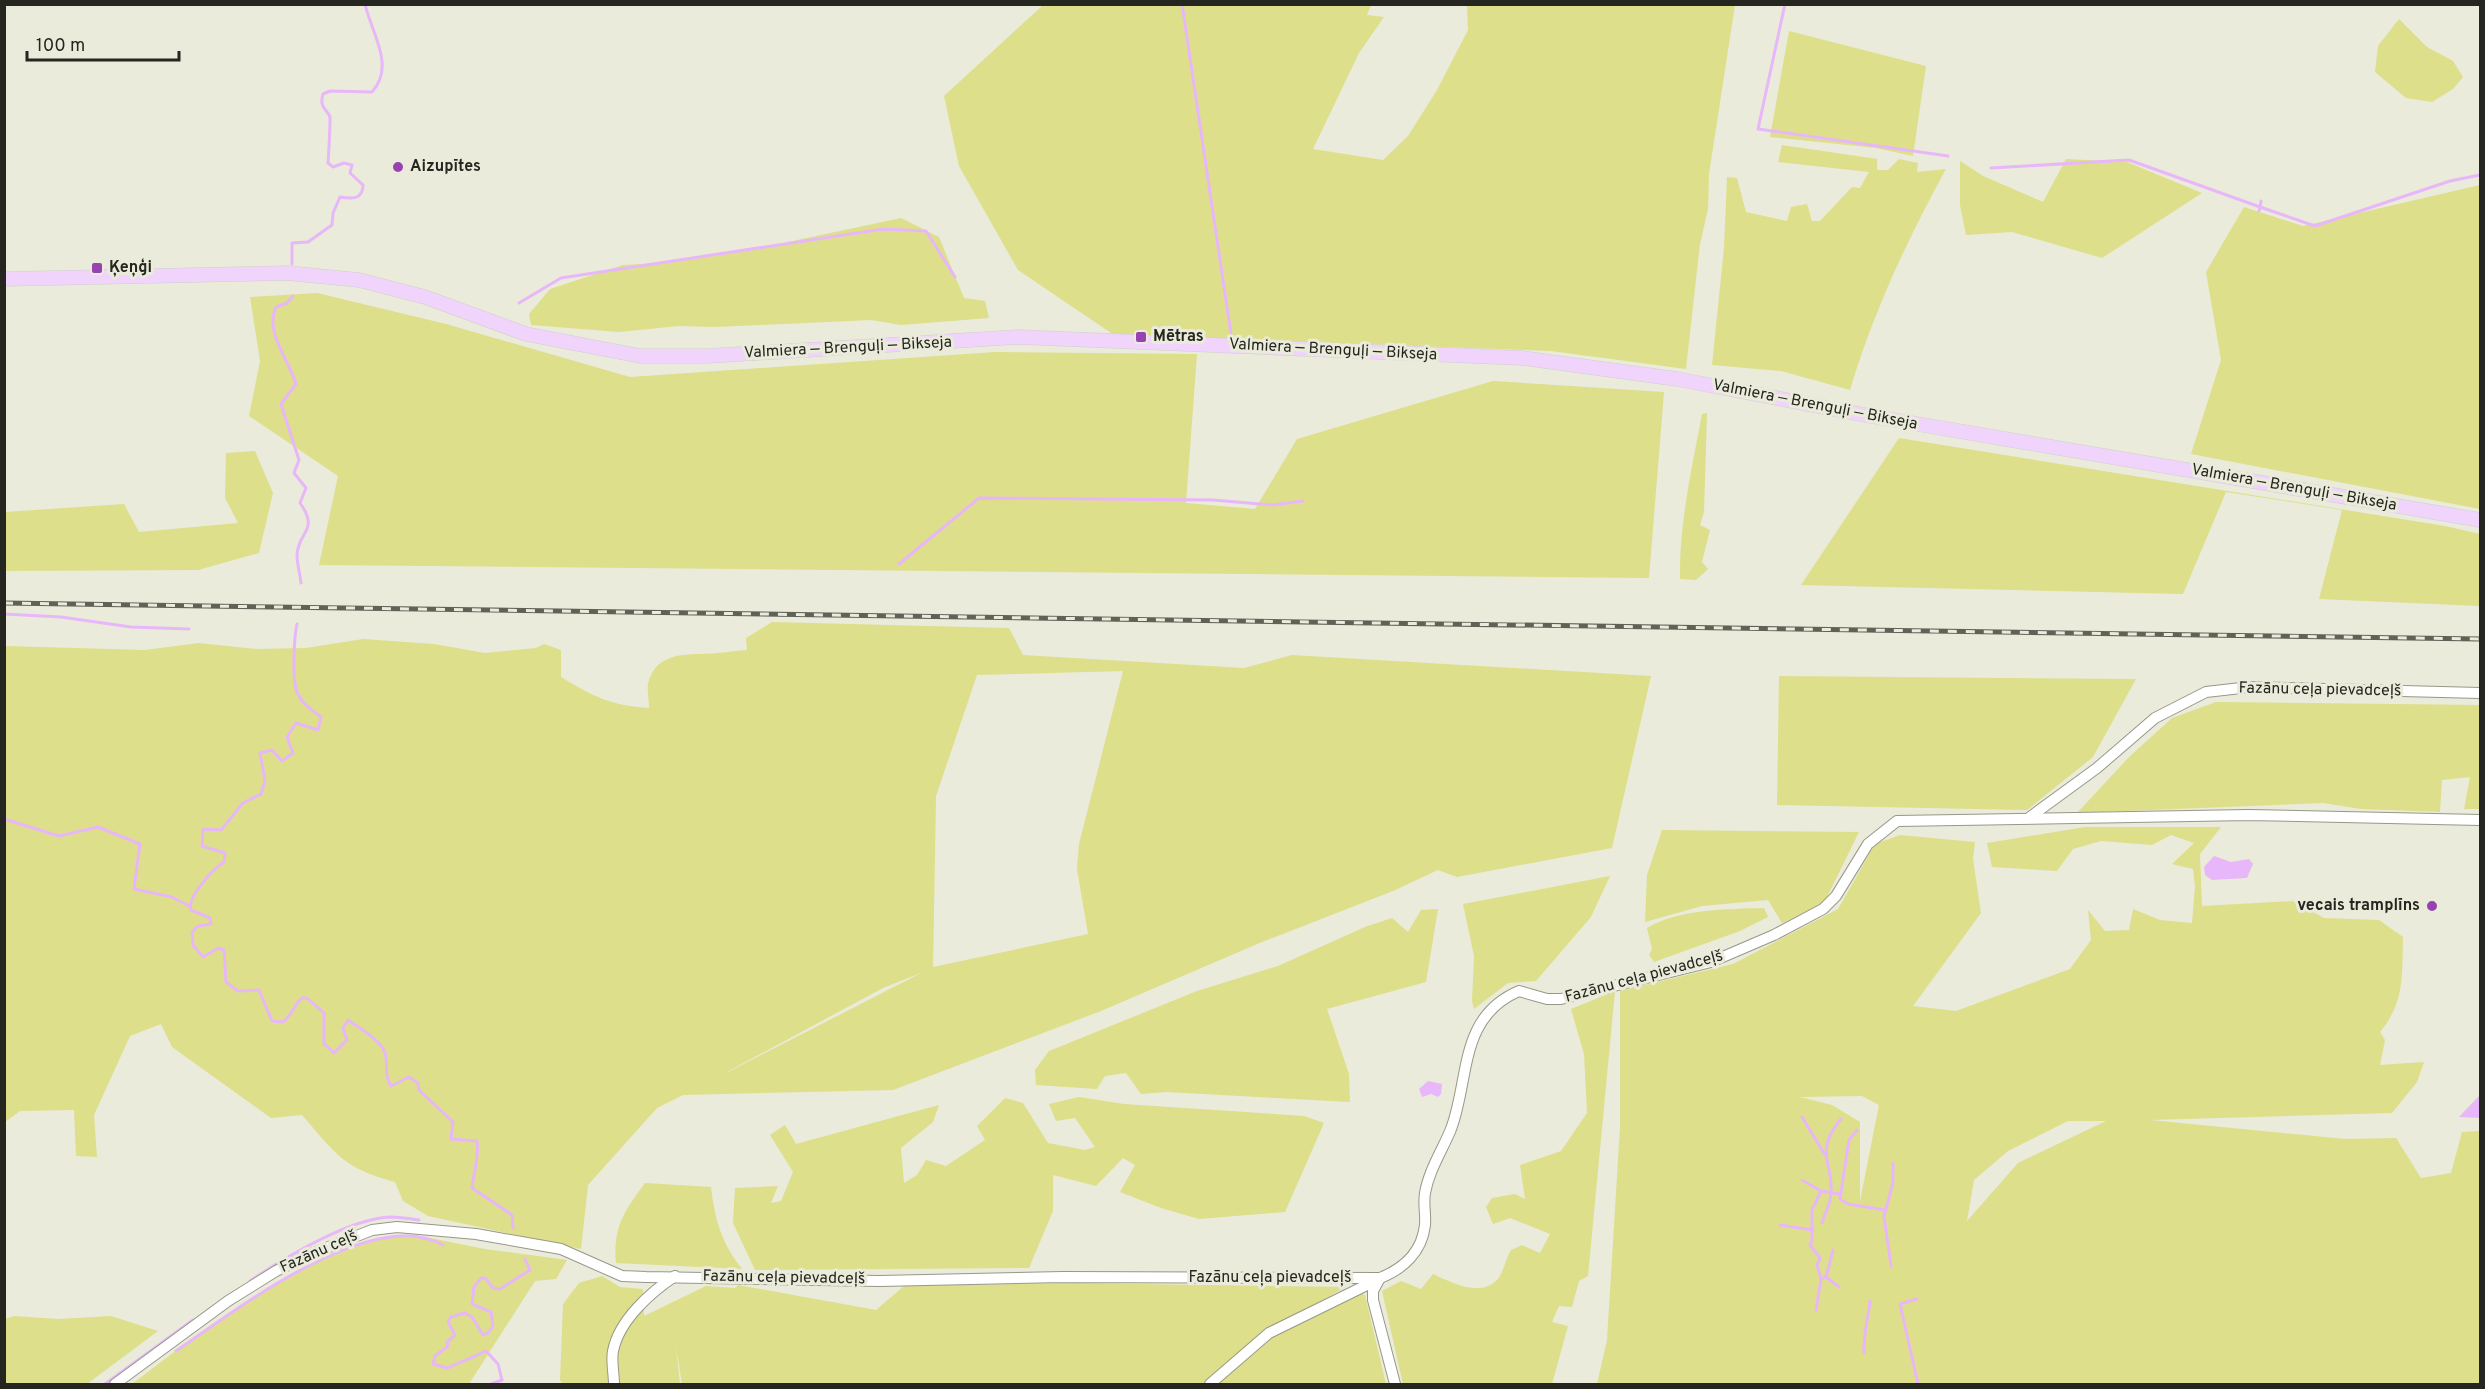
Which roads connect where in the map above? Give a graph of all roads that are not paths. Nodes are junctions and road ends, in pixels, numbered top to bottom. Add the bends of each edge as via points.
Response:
1 (4, 279) edge
2 (2481, 520) edge
3 (2481, 693) edge
4 (2030, 817) junction
5 (2481, 820) edge
6 (590, 1261) joint
7 (676, 1276) junction
8 (1380, 1278) junction
9 (115, 1384) edge
10 (614, 1384) edge
11 (1210, 1384) edge
12 (1395, 1384) edge

1 - 2 main road, Valmiera — Brenguļi — Bikseja via 286,273 358,280 425,297 526,334 640,356 708,356 1018,337 1522,358 1677,379
3 - 4 street, Fazānu ceļa pievadceļš via 2250,687 2206,692 2155,718 2097,768
4 - 5 street via 2248,815
4 - 8 street, Fazānu ceļa pievadceļš via 1897,821 1868,844 1836,896 1823,909 1774,935 1711,962 1561,999 1519,992 1509,996 1489,1011 1466,1059 1452,1128 1431,1171 1425,1194 1423,1236 1407,1263
6 - 7 street, Fazānu ceļa pievadceļš via 622,1276
6 - 9 street, Fazānu ceļš via 561,1249 476,1234 397,1227 372,1230 276,1271 228,1301
7 - 8 street, Fazānu ceļa pievadceļš via 879,1281
7 - 10 street via 641,1303 627,1322 613,1351
8 - 11 street via 1269,1333
8 - 12 street via 1373,1300

